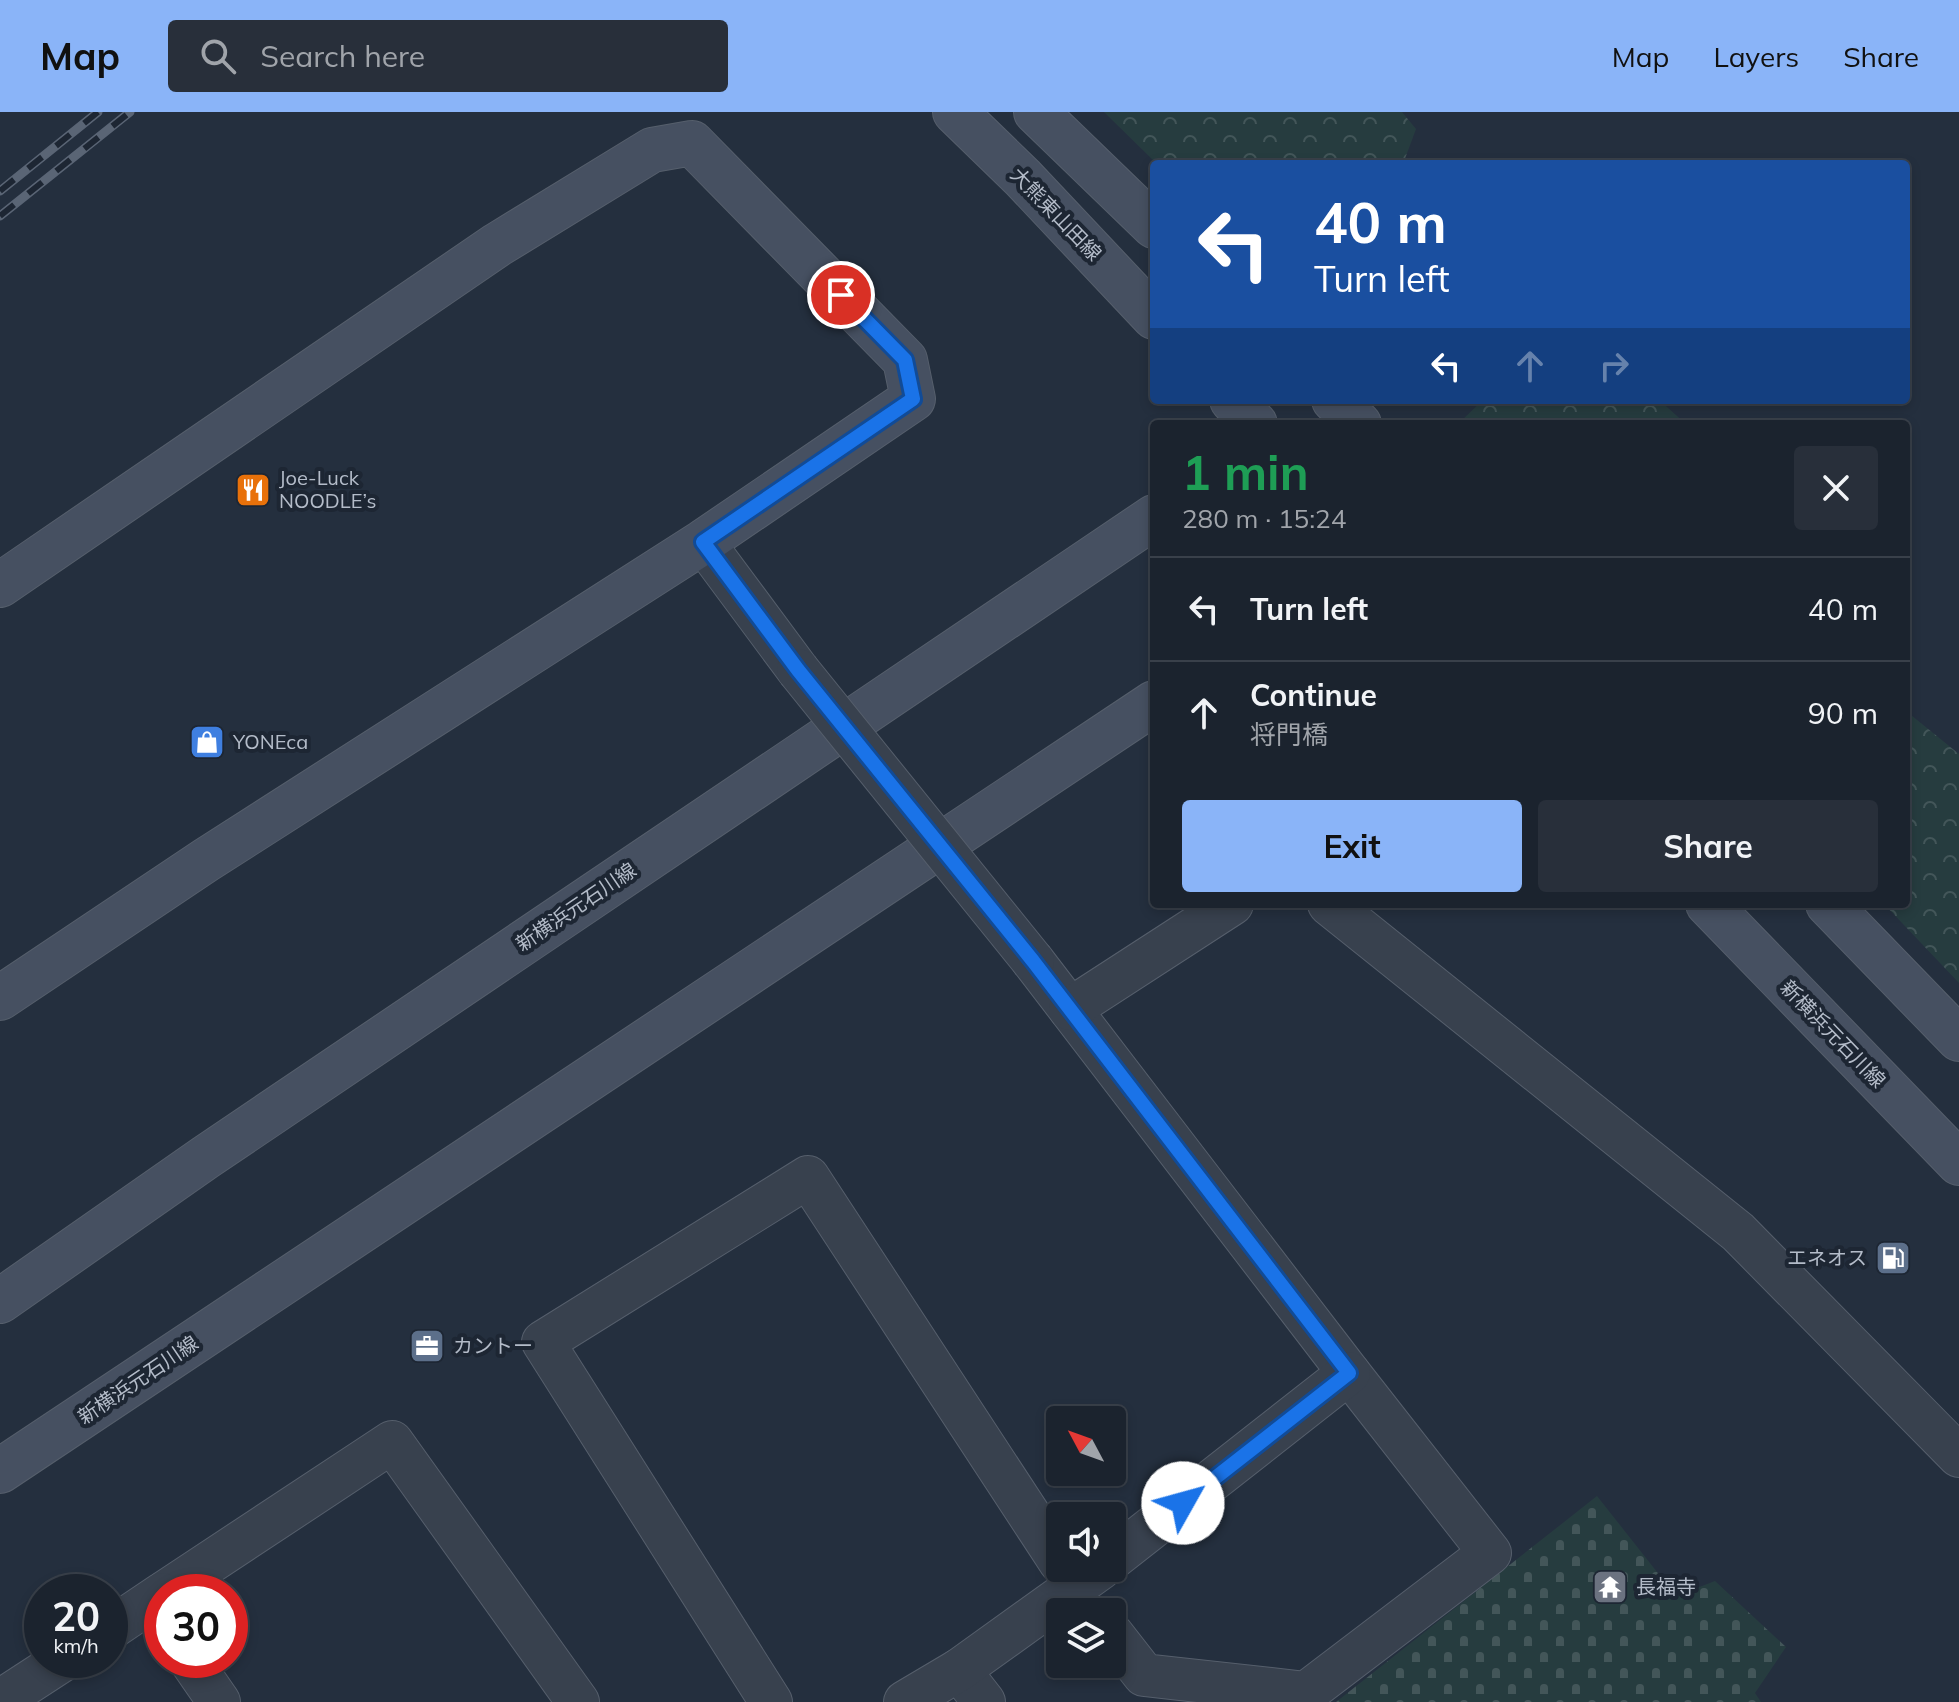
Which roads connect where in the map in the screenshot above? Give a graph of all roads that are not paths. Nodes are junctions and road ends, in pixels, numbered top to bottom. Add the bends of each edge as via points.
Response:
1 (955, 112) edge
2 (1036, 112) edge
3 (1150, 222) edge
4 (1150, 313) edge
5 (1236, 404) edge
6 (1338, 404) edge
7 (1251, 420) edge
8 (1355, 420) edge
9 (1150, 520) edge
10 (703, 542) junction
11 (0, 585) edge
12 (1150, 706) edge
13 (1226, 908) edge
14 (1334, 908) edge
15 (1712, 908) edge
16 (1832, 908) edge
17 (0, 998) edge
18 (1070, 1009) junction
19 (1959, 1039) edge
20 (1959, 1163) edge
21 (0, 1301) edge
22 (1349, 1373) junction
23 (1959, 1456) edge
24 (0, 1471) edge
25 (1046, 1530) edge
26 (1126, 1548) edge
27 (201, 1574) edge
28 (1076, 1582) edge
29 (1126, 1652) edge
30 (35, 1678) edge
31 (202, 1678) edge
32 (972, 1686) edge
33 (0, 1701) edge
34 (219, 1702) edge
35 (578, 1702) edge
36 (771, 1702) edge
37 (905, 1702) edge

1 - 4 street, 大熊東山田線
2 - 3 street
5 - 7 street
6 - 8 street
9 - 21 street, 新横浜元石川線
10 - 11 street via 913,399 905,360 692,143 652,150 497,245
10 - 17 street
10 - 18 street, bridge via 798,670
12 - 24 street, 新横浜元石川線
13 - 18 street
14 - 23 street via 1738,1232
15 - 20 street, 新横浜元石川線
16 - 19 street
18 - 22 street
22 - 26 street
22 - 29 street via 1490,1553 1306,1693 1144,1675
25 - 36 street via 808,1177 543,1342
27 - 35 street via 392,1442
28 - 32 street
30 - 33 street
31 - 34 street
32 - 37 street

